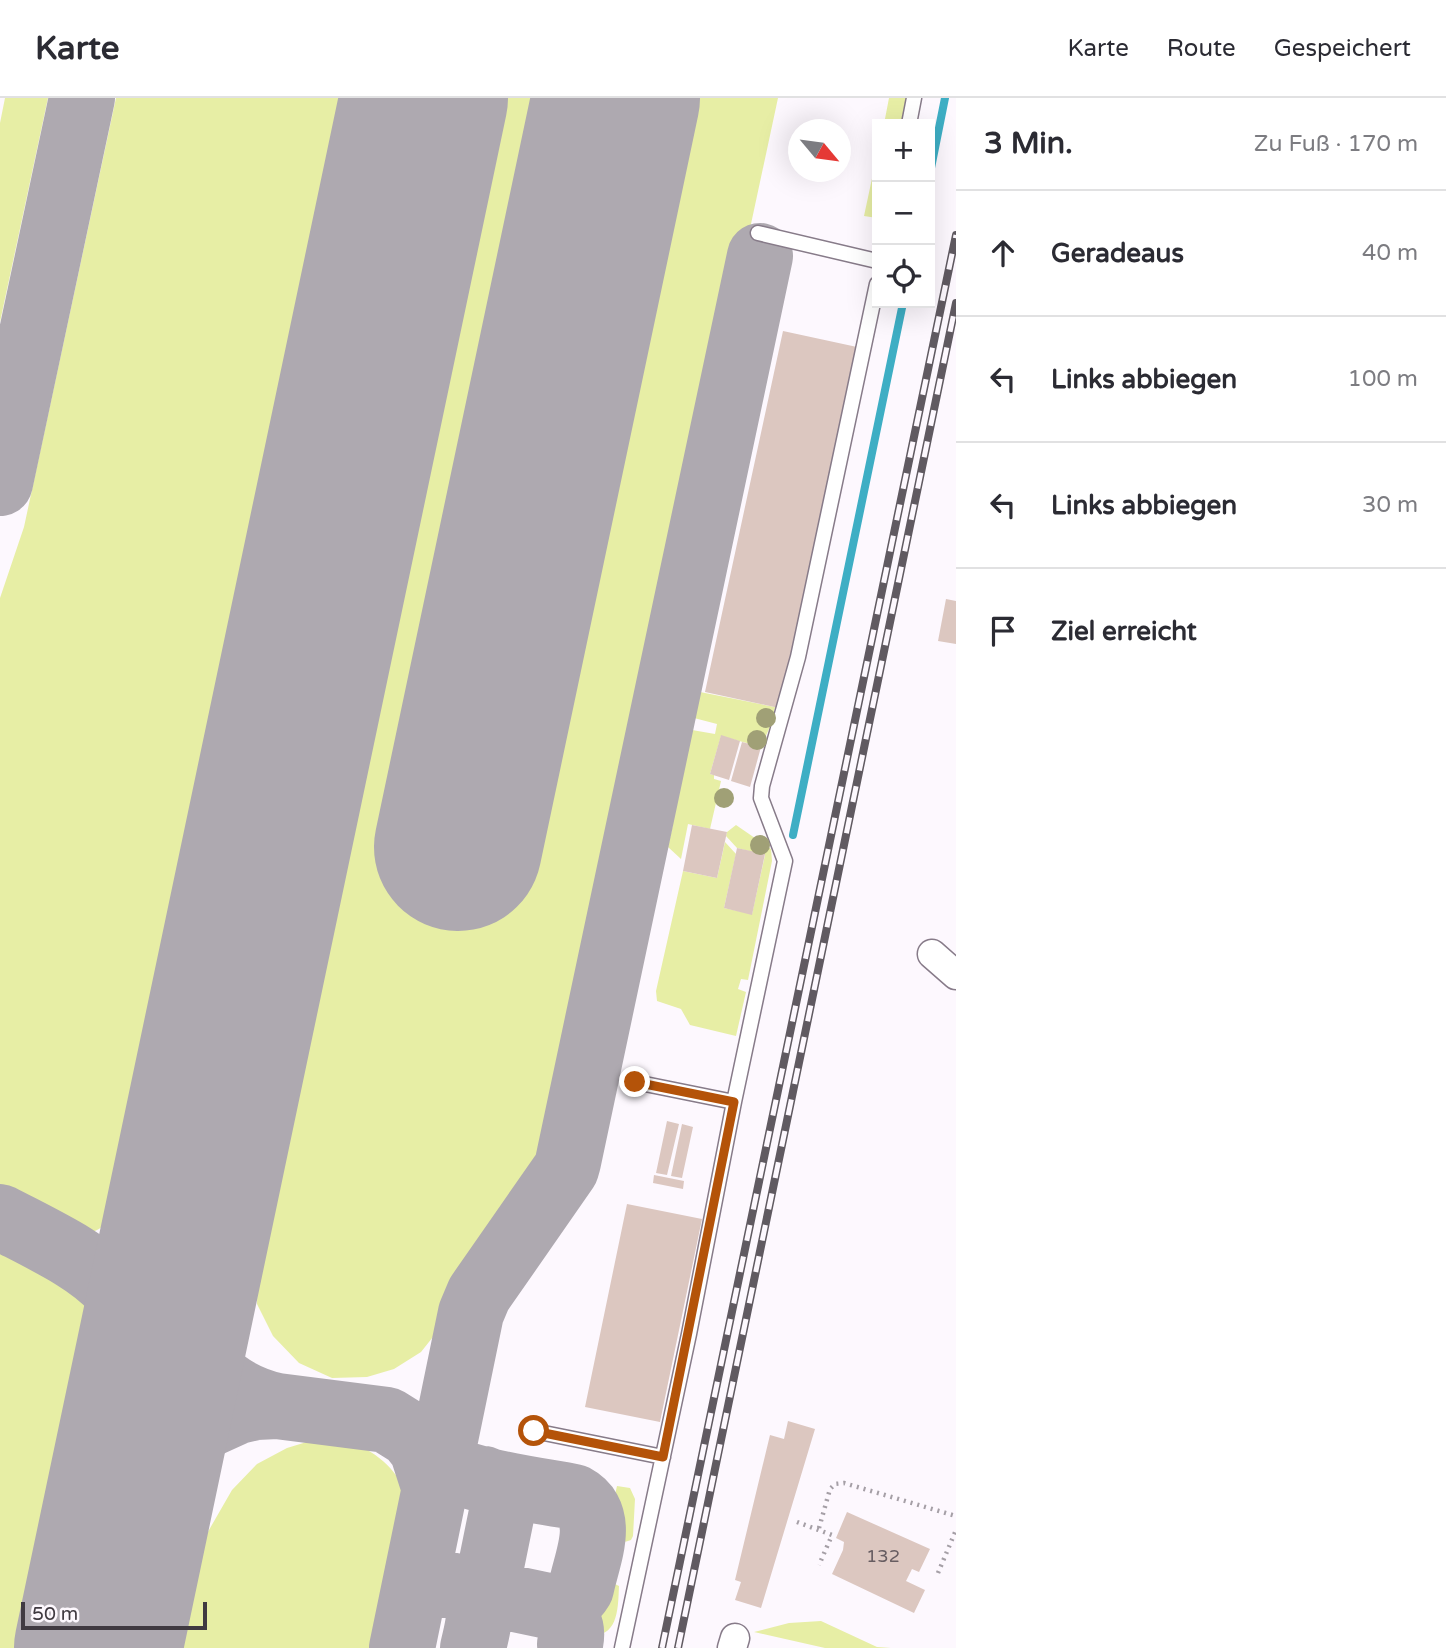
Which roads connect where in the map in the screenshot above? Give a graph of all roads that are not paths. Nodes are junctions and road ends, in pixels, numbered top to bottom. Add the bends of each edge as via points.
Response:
1 (914, 98) edge
2 (910, 119) edge
3 (758, 233) dead end
4 (872, 260) edge
5 (872, 308) edge
6 (932, 954) dead end
7 (956, 975) edge
8 (635, 1082) dead end
9 (734, 1102) junction
10 (534, 1431) dead end
11 (663, 1457) junction
12 (622, 1648) edge

1 - 2 lane
3 - 4 lane
5 - 9 lane via 798,657 762,786 761,798 785,860
6 - 7 street
8 - 9 lane
9 - 11 lane
10 - 11 lane
11 - 12 lane

